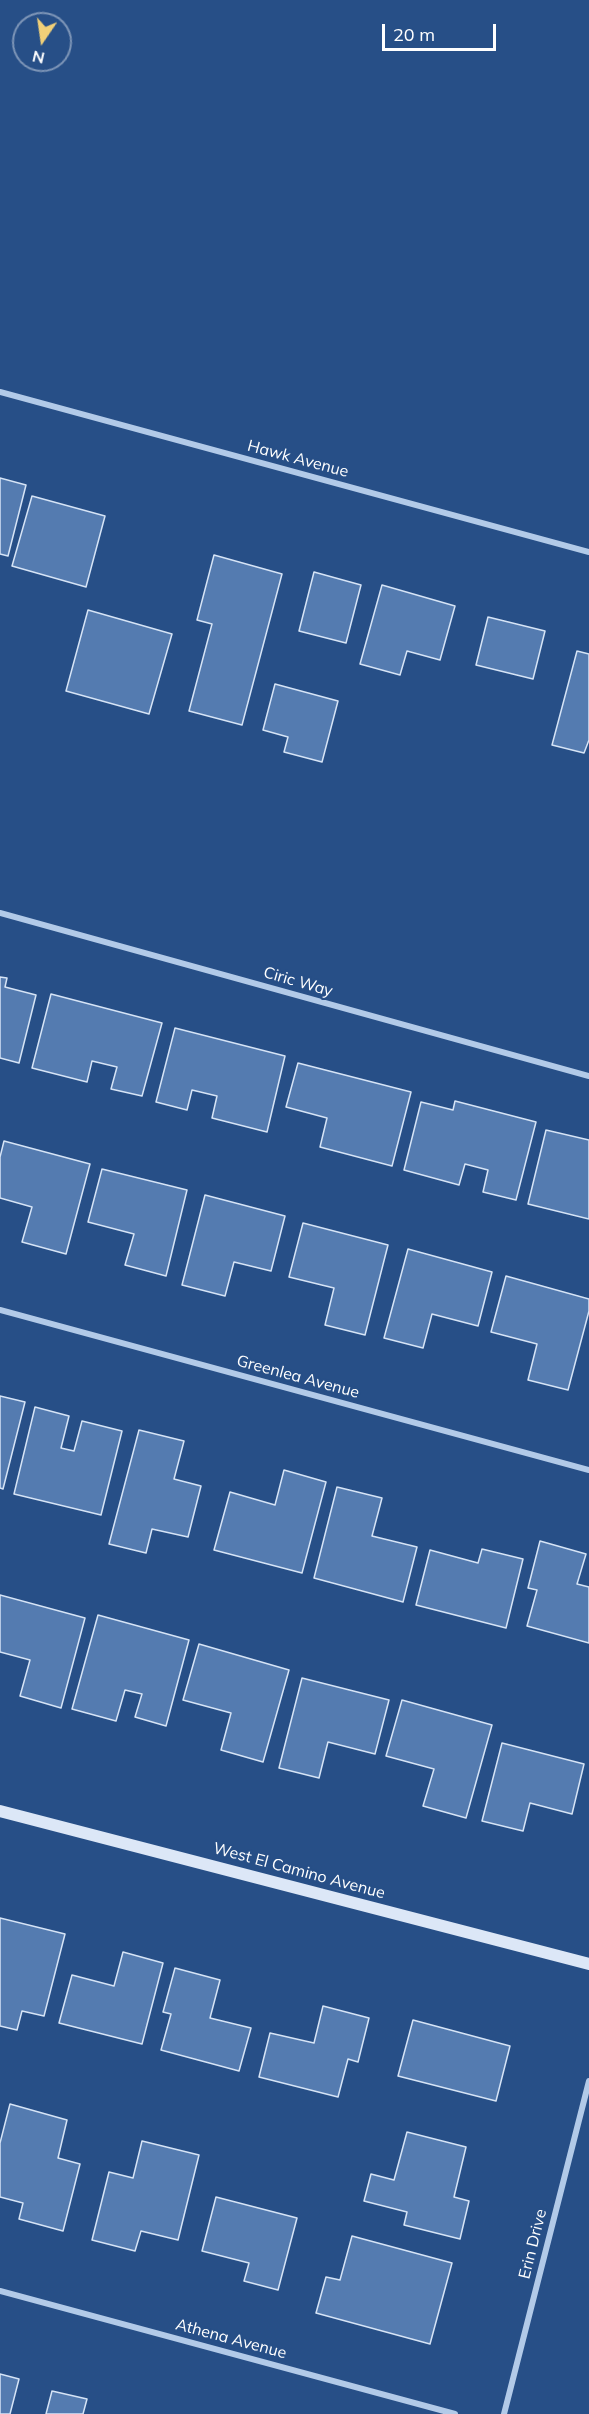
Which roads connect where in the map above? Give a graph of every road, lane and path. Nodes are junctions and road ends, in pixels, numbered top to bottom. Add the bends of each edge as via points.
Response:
1 (0, 392) edge
2 (589, 552) edge
3 (0, 913) edge
4 (589, 1076) edge
5 (0, 1310) edge
6 (589, 1470) edge
7 (0, 1811) edge
8 (589, 1964) edge
9 (589, 2081) edge
10 (0, 2291) edge
11 (454, 2414) edge
12 (504, 2414) edge

1 - 2 street, Hawk Avenue
3 - 4 street, Ciric Way
5 - 6 street, Greenlea Avenue
7 - 8 main road, West El Camino Avenue
9 - 12 street, Erin Drive
10 - 11 street, Athena Avenue

